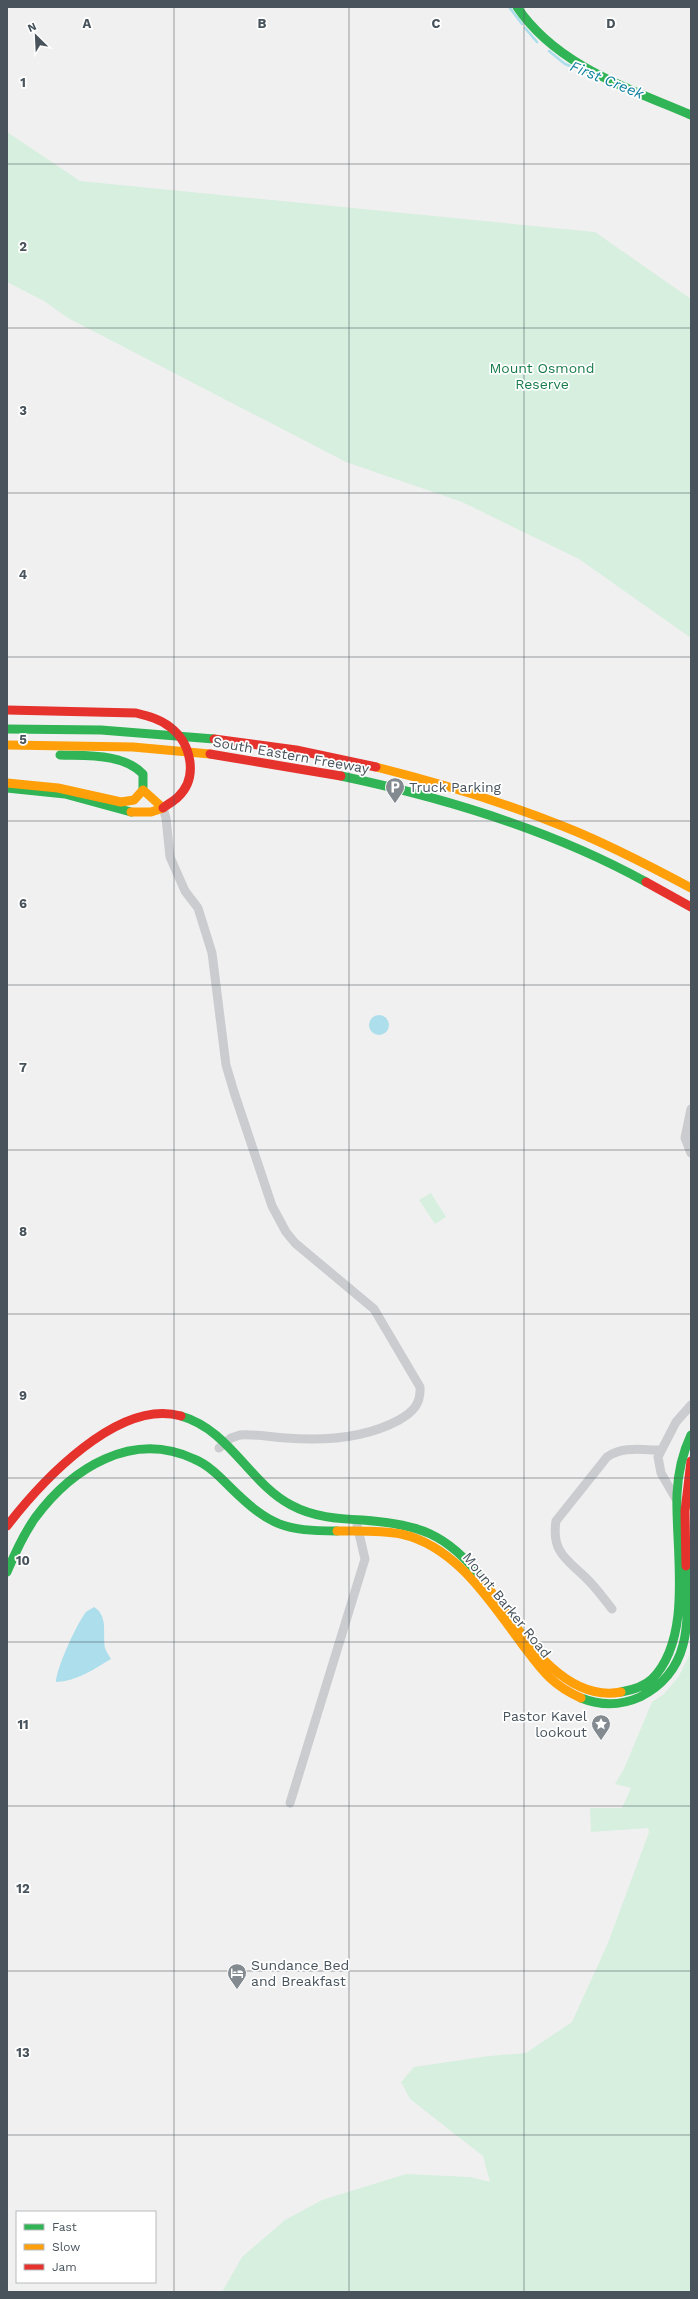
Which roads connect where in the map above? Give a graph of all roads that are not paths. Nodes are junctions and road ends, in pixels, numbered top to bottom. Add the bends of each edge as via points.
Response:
1 (517, 7) edge
2 (691, 115) edge
3 (7, 710) edge
4 (7, 729) edge
5 (7, 745) edge
6 (7, 754) edge
7 (7, 783) edge
8 (7, 788) edge
9 (143, 790) junction
10 (164, 810) junction
11 (691, 888) edge
12 (691, 907) edge
13 (691, 1109) edge
14 (691, 1153) edge
15 (691, 1405) edge
16 (691, 1435) edge
17 (219, 1448) dead end
18 (660, 1450) junction
19 (691, 1461) edge
20 (676, 1499) junction
21 (356, 1519) junction
22 (7, 1526) edge
23 (358, 1531) junction
24 (7, 1572) edge
25 (612, 1609) dead end
26 (290, 1803) dead end

1 - 2 main road via 544,40 573,60
3 - 10 main road via 136,713 165,721 185,742 190,766 182,792
4 - 11 main road, South Eastern Freeway via 75,728 197,737 327,757 404,774 518,808 600,841
5 - 12 main road, South Eastern Freeway via 175,750 314,771 435,799 561,842 640,879
6 - 9 main road via 68,756 126,762 136,766 143,774
7 - 9 main road via 58,788 121,802 134,800
8 - 10 main road via 65,794 132,812
9 - 10 main road
10 - 17 street via 170,858 204,924 215,970 226,1065 272,1206 295,1243 374,1309 415,1377 420,1395 417,1405 410,1414 372,1432 320,1439 240,1435 230,1438
13 - 14 street via 685,1138
15 - 18 street via 676,1422
16 - 20 main road, Mount Barker Road via 679,1467
18 - 20 street via 658,1457 661,1473
18 - 25 street via 627,1450 607,1457 556,1521 554,1533 561,1554 595,1587
19 - 23 main road, Mount Barker Road via 686,1499 686,1627 683,1650 666,1679 633,1701 604,1704 571,1696 542,1672 464,1570 447,1554 426,1541 404,1534
20 - 21 main road, Mount Barker Road via 677,1612 672,1648 666,1662 650,1681 630,1690 606,1695 575,1686 550,1666 470,1562 438,1535 404,1523
21 - 22 main road, Mount Barker Road via 315,1513 289,1504 265,1485 218,1437 195,1421 171,1414 146,1416 129,1421 92,1442 40,1485
21 - 23 street
23 - 24 main road, Mount Barker Road via 283,1527 260,1514 211,1471 181,1452 164,1449 125,1450 102,1459 58,1491 34,1518
23 - 26 street via 365,1559

